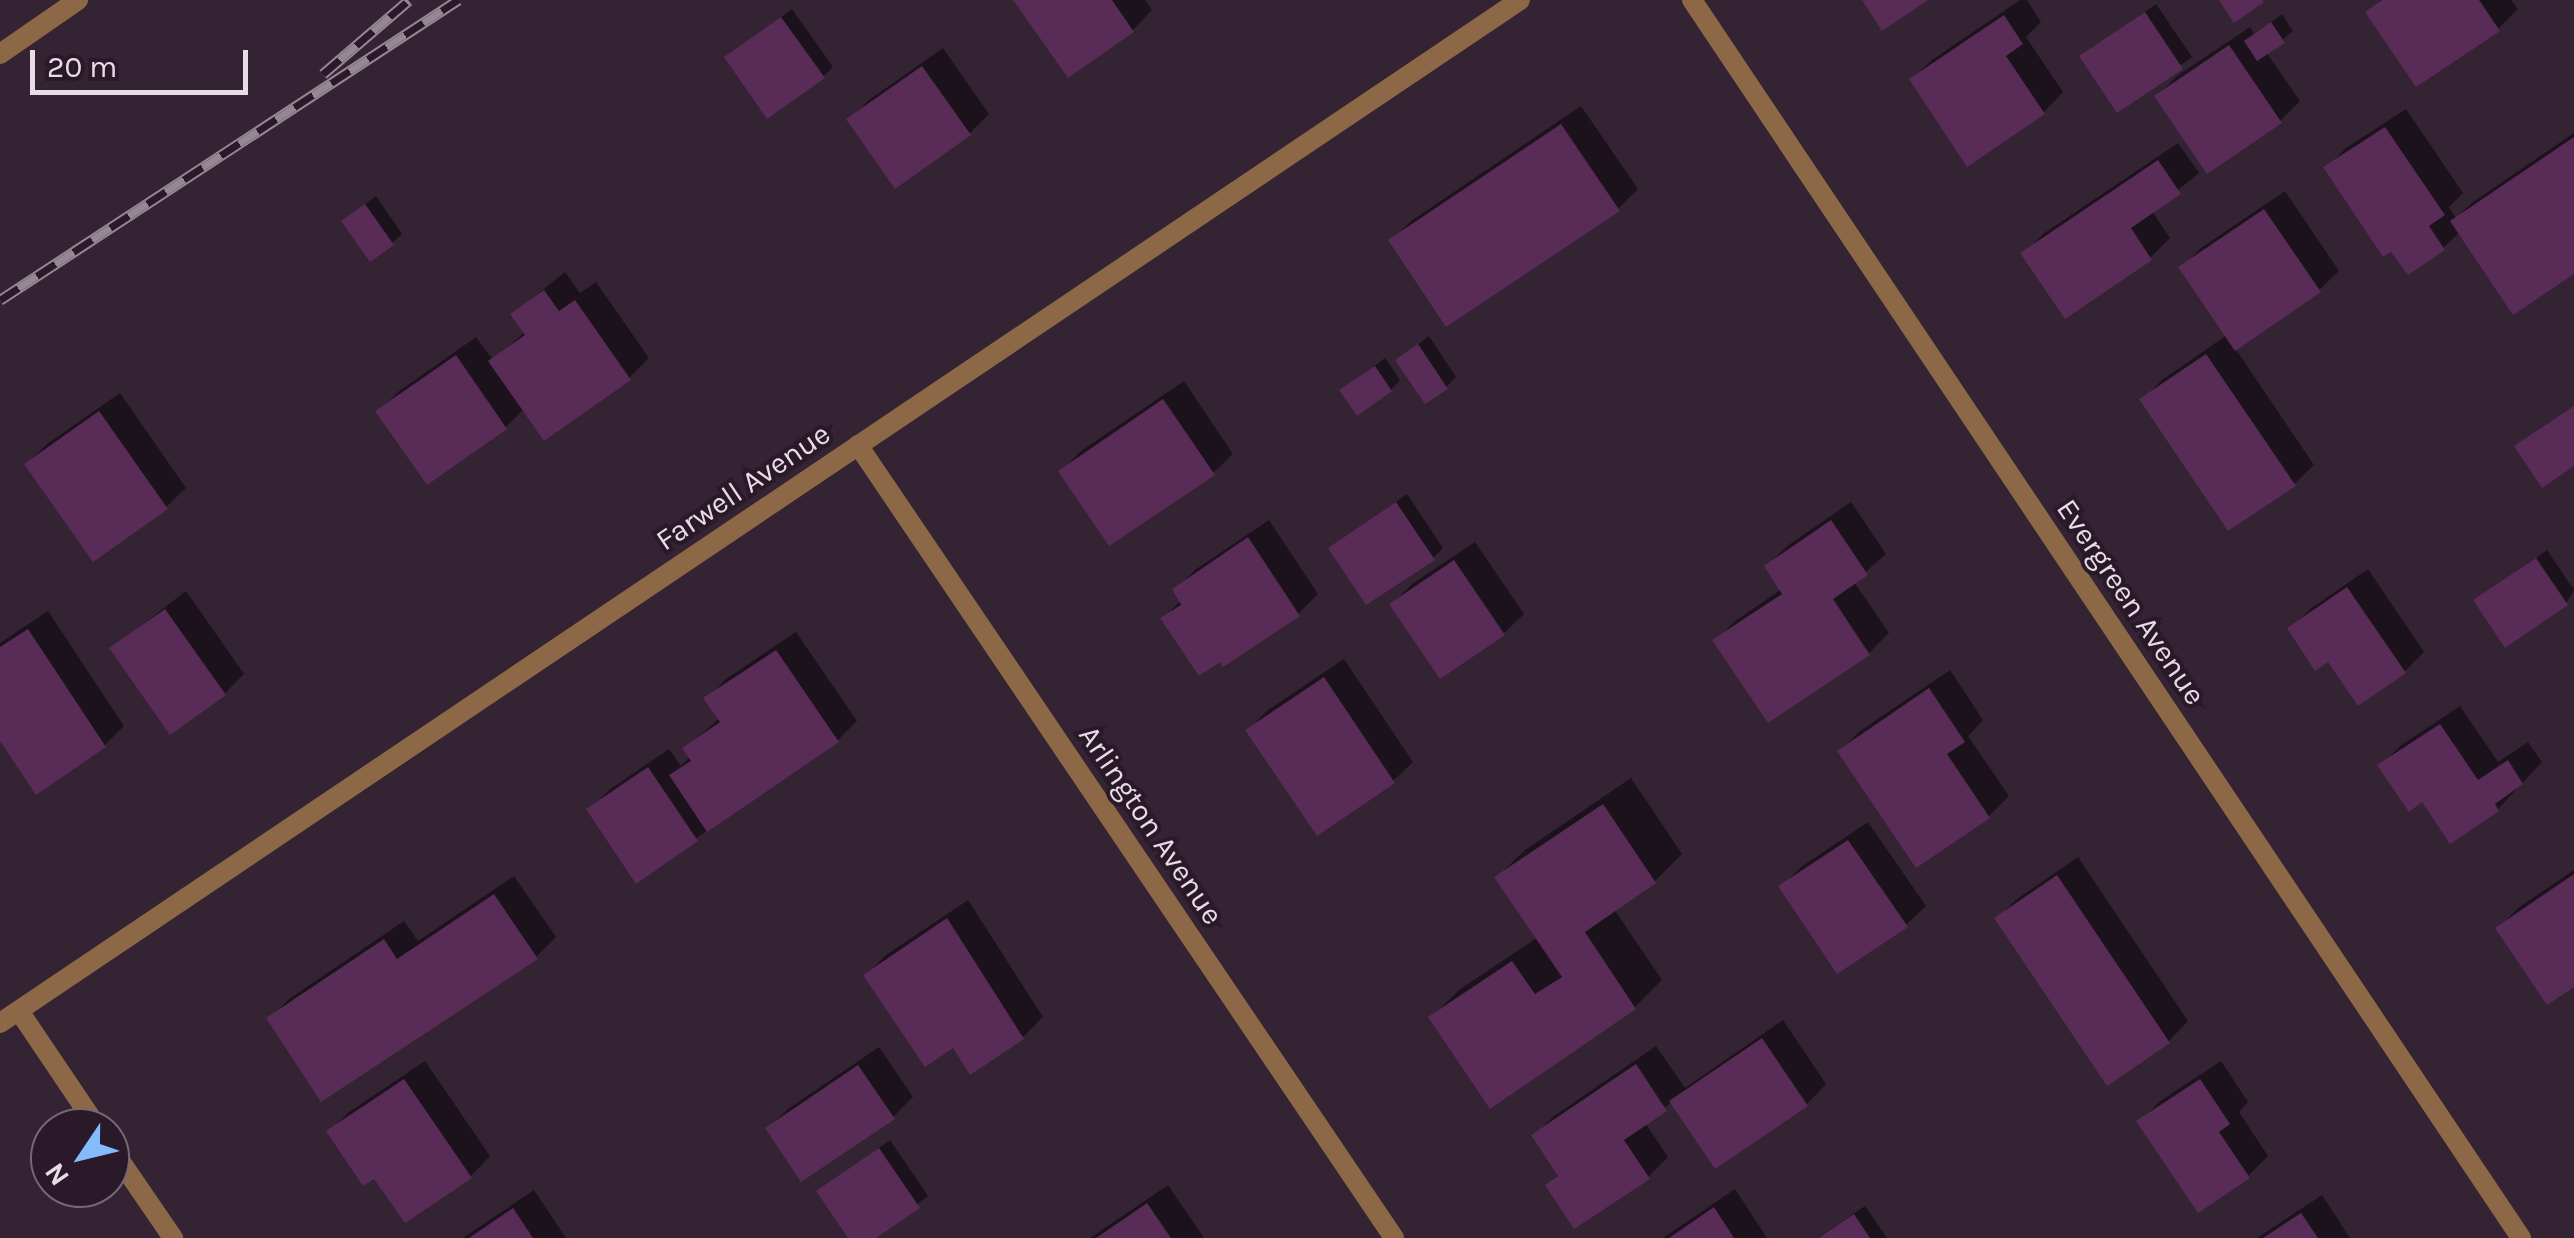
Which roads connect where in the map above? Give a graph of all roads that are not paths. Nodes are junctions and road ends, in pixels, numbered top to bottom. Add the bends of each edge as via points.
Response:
1 (78, 0) edge
2 (1520, 0) edge
3 (1692, 0) edge
4 (0, 54) edge
5 (858, 445) junction
6 (19, 1011) junction
7 (0, 1024) edge
8 (84, 1108) edge
9 (130, 1176) edge
10 (172, 1238) edge
11 (1394, 1238) edge
12 (2521, 1238) edge

1 - 4 street
2 - 5 street, Farwell Avenue
3 - 12 street, Evergreen Avenue
5 - 6 street, Farwell Avenue
5 - 11 street, Arlington Avenue
6 - 7 street, Farwell Avenue
6 - 8 street
9 - 10 street

